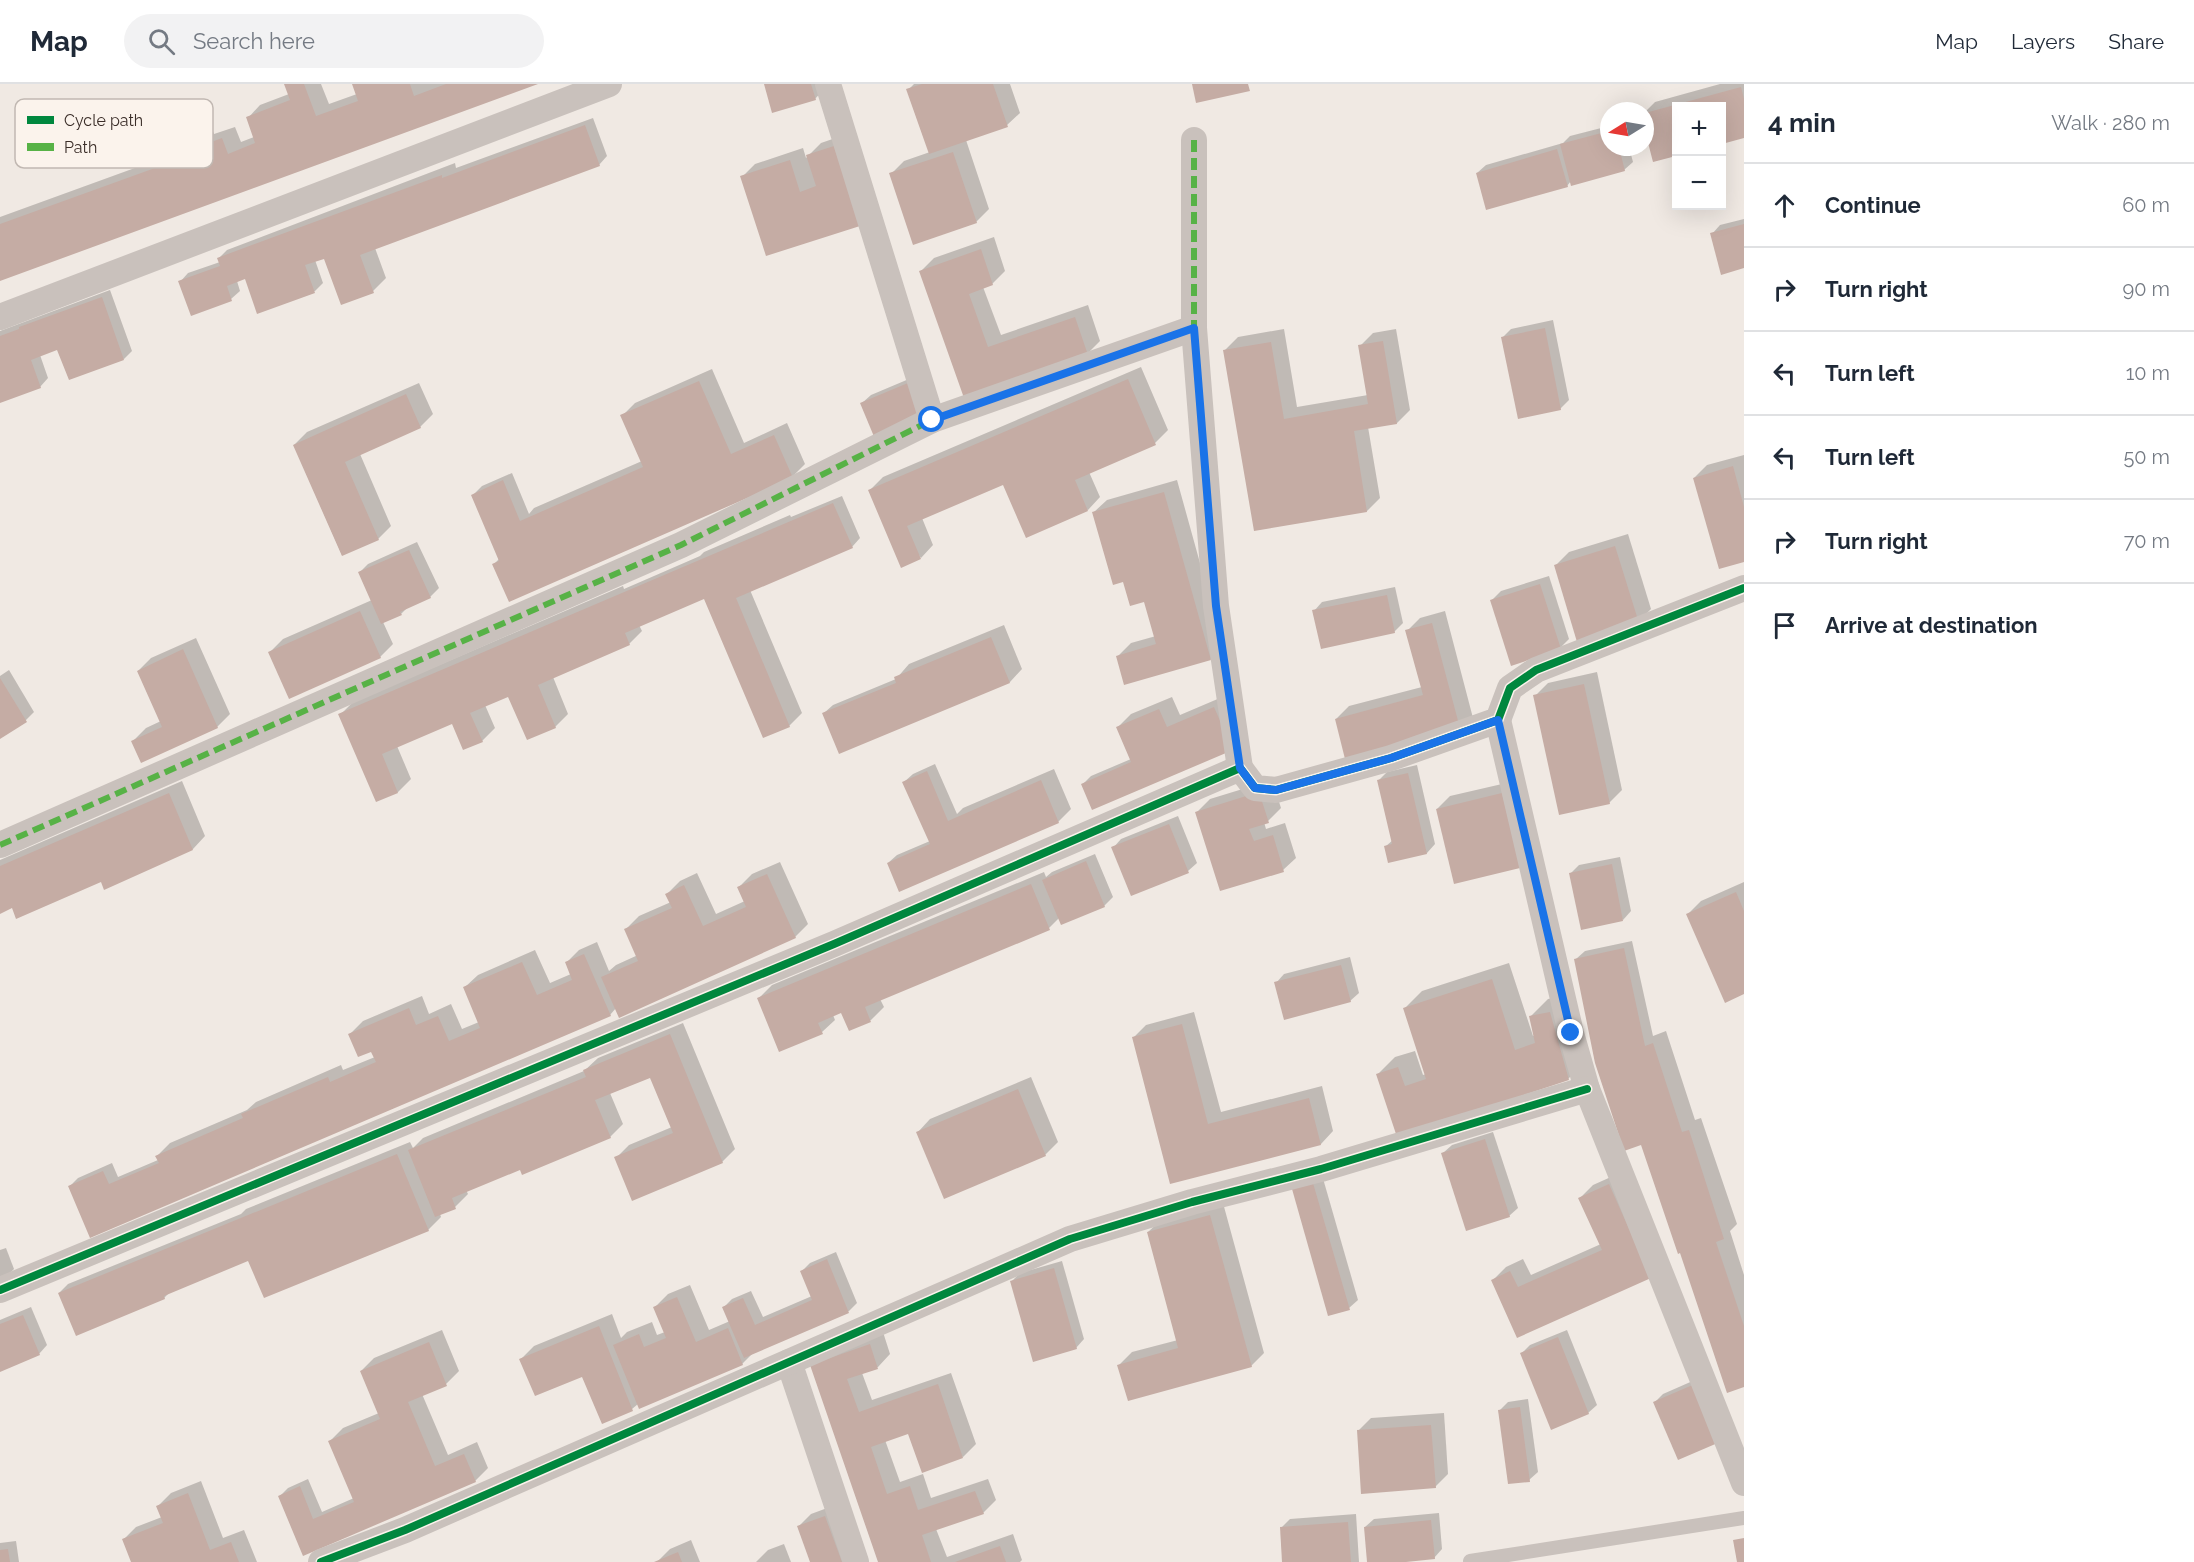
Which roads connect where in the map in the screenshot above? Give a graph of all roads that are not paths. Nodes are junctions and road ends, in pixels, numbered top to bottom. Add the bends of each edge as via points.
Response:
1 (609, 84) edge
2 (828, 84) edge
3 (1194, 140) dead end
4 (0, 317) edge
5 (1194, 328) junction
6 (932, 420) junction
7 (1744, 588) edge
8 (1498, 720) junction
9 (1240, 768) junction
10 (0, 845) edge
11 (1587, 1089) junction
12 (0, 1290) edge
13 (789, 1362) junction
14 (1744, 1483) edge
15 (1744, 1518) edge
16 (1470, 1561) edge
17 (321, 1562) edge
18 (856, 1562) edge

1 - 4 street
2 - 6 street
3 - 5 street
5 - 6 street
5 - 9 street via 1216,606
6 - 10 street via 681,545
7 - 8 street via 1536,670 1510,688
8 - 9 street via 1391,758 1276,790 1255,788
8 - 11 street
9 - 12 street via 823,949
11 - 13 street via 1070,1239
11 - 14 street
13 - 17 street via 405,1530
13 - 18 street
15 - 16 lane

